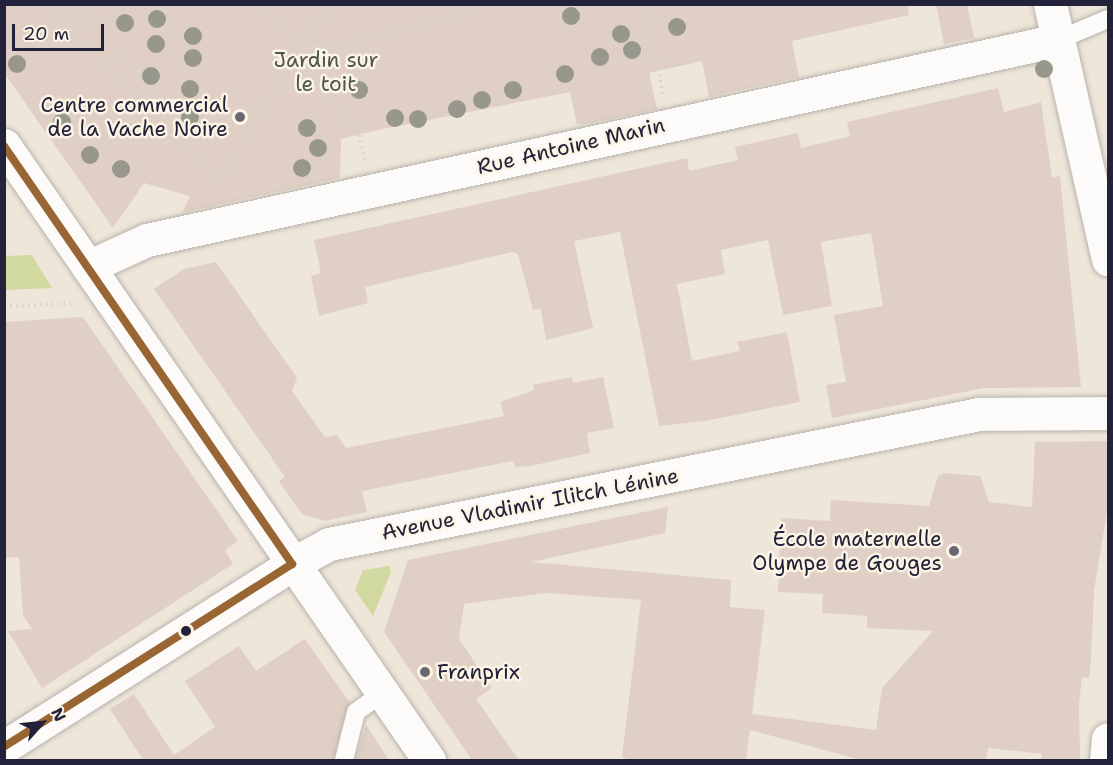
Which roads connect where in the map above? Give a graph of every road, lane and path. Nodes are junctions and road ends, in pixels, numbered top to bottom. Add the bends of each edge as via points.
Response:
1 (46, 4) edge
2 (68, 4) edge
3 (90, 4) edge
4 (258, 4) edge
5 (324, 4) edge
6 (476, 4) edge
7 (644, 4) edge
8 (1050, 4) edge
9 (1108, 19) edge
10 (105, 38) junction
11 (1058, 40) junction
12 (300, 49) junction
13 (294, 58) junction
14 (662, 89) dead end
15 (4, 145) edge
16 (207, 145) dead end
17 (366, 169) dead end
18 (1108, 260) edge
19 (88, 267) junction
20 (83, 302) dead end
21 (4, 306) edge
22 (1108, 413) edge
23 (292, 564) junction
24 (382, 693) junction
25 (1108, 739) edge
26 (4, 747) edge
27 (344, 760) edge
28 (429, 760) edge
29 (1106, 760) edge

1 - 13 path via 219,180
2 - 10 path
3 - 10 path via 113,30
4 - 12 path
5 - 12 path
6 - 13 path via 442,21
7 - 14 path
8 - 11 street
9 - 11 lane
10 - 16 path
11 - 18 street
11 - 19 street, Rue Antoine Marin via 147,240
12 - 13 path
13 - 17 path via 359,135
15 - 19 street
19 - 23 street
20 - 21 path
22 - 23 street, Avenue Vladimir Ilitch Lénine via 979,414 329,544
23 - 24 street
23 - 26 street, Avenue Vladimir Ilitch Lénine
24 - 27 lane via 356,712
24 - 28 street
25 - 29 street

